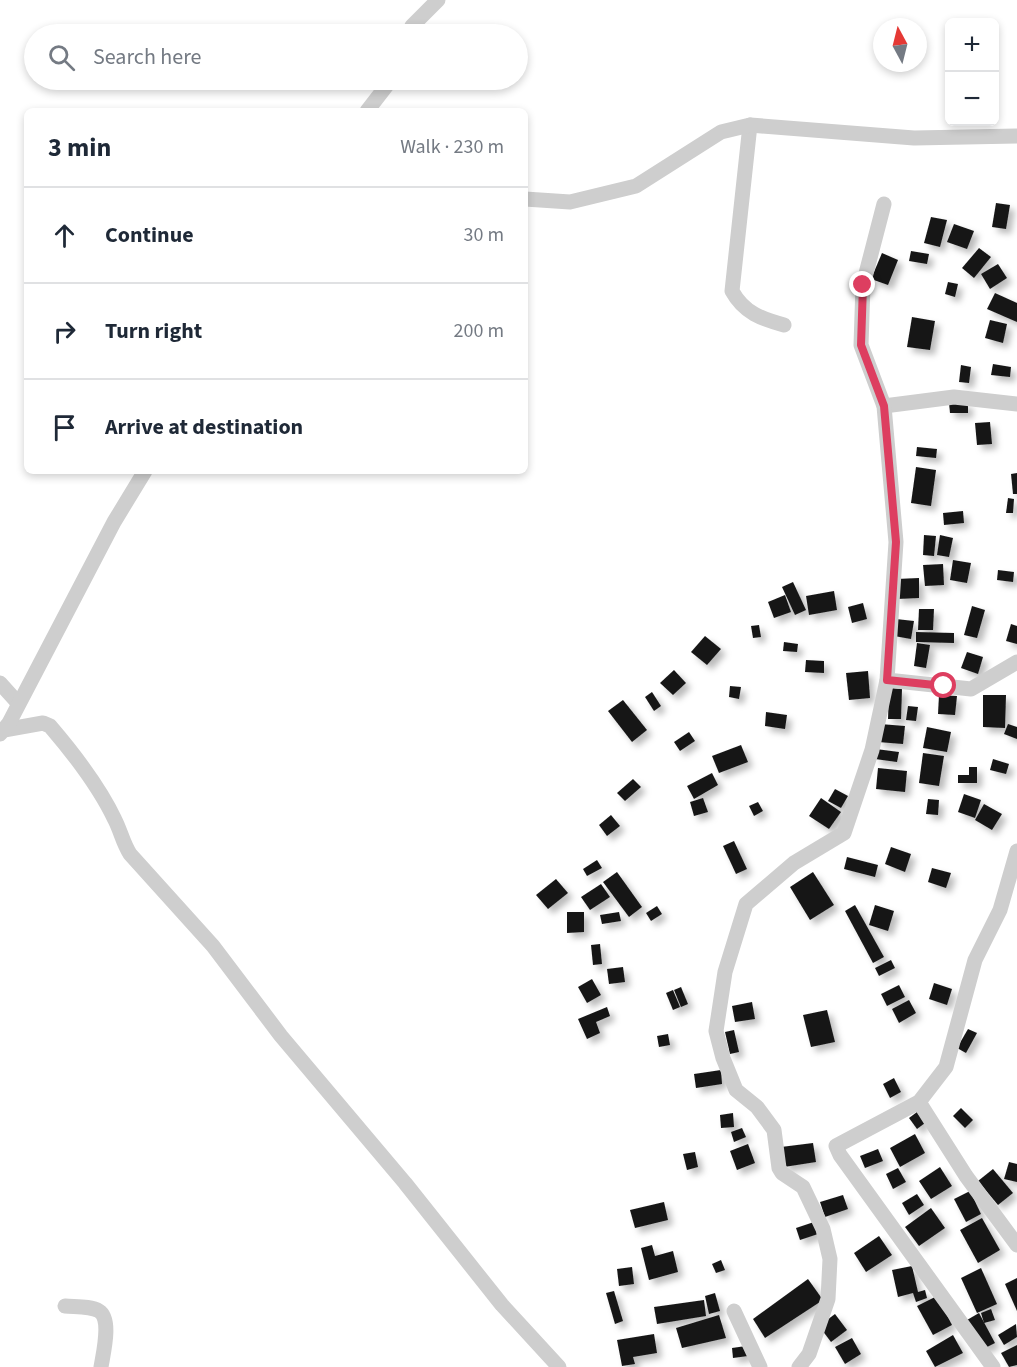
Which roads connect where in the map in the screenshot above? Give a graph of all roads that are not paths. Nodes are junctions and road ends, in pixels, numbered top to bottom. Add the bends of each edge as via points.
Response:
1 (438, 0) edge
2 (414, 24) edge
3 (384, 90) edge
4 (369, 108) edge
5 (750, 125) junction
6 (1017, 135) edge
7 (528, 199) edge
8 (885, 204) dead end
9 (784, 325) dead end
10 (1017, 404) edge
11 (884, 406) junction
12 (143, 474) edge
13 (1017, 662) edge
14 (887, 680) junction
15 (0, 683) edge
16 (18, 703) junction
17 (2, 732) edge
18 (1017, 851) edge
19 (919, 1102) junction
20 (1017, 1245) edge
21 (65, 1306) dead end
22 (734, 1311) dead end
23 (102, 1367) edge
24 (559, 1367) edge
25 (760, 1367) edge
26 (800, 1367) edge
27 (993, 1367) edge

1 - 2 street
3 - 4 street
5 - 6 street via 914,138
5 - 7 street via 721,132 636,186 554,203
5 - 9 street via 732,291 737,301 760,319
8 - 11 street via 863,285 861,345
10 - 11 street via 954,397
11 - 14 street via 896,542
12 - 16 street
13 - 14 street via 971,689
14 - 26 street via 872,750 844,833 794,863 747,904 725,972 716,1031 736,1090 770,1123 779,1168 803,1187 823,1229 830,1259 829,1295 809,1354
15 - 16 street
16 - 17 street
17 - 24 street via 43,723 51,726 115,819 121,841 130,854 213,945 281,1036 502,1305
18 - 19 street via 1000,910 975,960 946,1067
19 - 20 street via 966,1176
19 - 27 street via 836,1146
21 - 23 street via 102,1314
22 - 25 street

